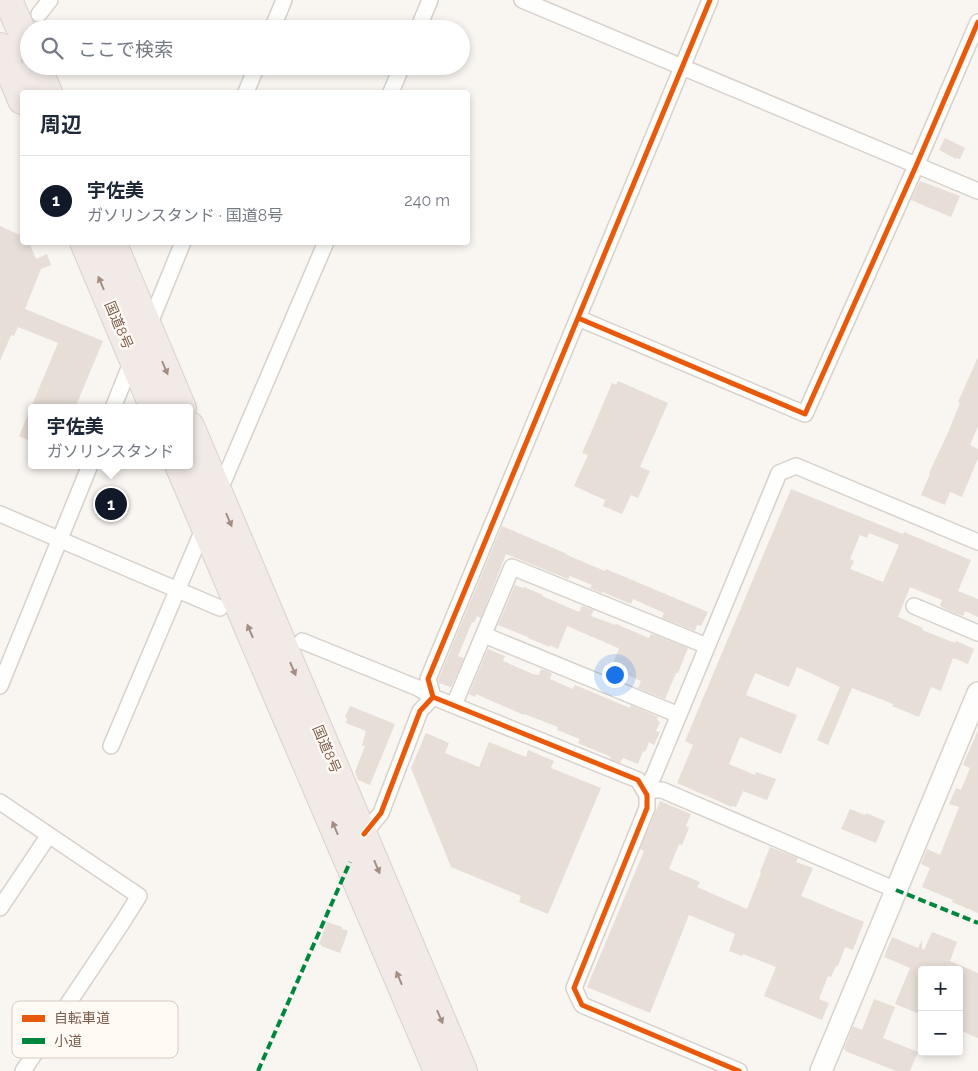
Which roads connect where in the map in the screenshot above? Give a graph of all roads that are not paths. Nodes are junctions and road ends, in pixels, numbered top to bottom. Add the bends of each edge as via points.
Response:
1 (8, 0) edge
2 (50, 0) edge
3 (284, 0) edge
4 (430, 0) edge
5 (522, 0) edge
6 (710, 0) edge
7 (39, 14) dead end
8 (276, 20) edge
9 (422, 20) edge
10 (978, 22) edge
11 (20, 27) edge
12 (0, 47) edge
13 (682, 67) junction
14 (40, 75) edge
15 (253, 75) edge
16 (398, 75) edge
17 (47, 90) edge
18 (247, 90) edge
19 (392, 90) edge
20 (20, 95) edge
21 (916, 166) junction
22 (978, 191) edge
23 (85, 245) edge
24 (113, 245) edge
25 (182, 245) edge
26 (325, 245) edge
27 (578, 318) junction
28 (148, 328) junction
29 (133, 358) junction
30 (115, 404) edge
31 (152, 404) edge
32 (180, 404) edge
33 (193, 433) edge
34 (88, 469) edge
35 (181, 469) edge
36 (218, 494) junction
37 (0, 514) edge
38 (205, 525) junction
39 (60, 539) junction
40 (978, 542) edge
41 (177, 590) junction
42 (914, 606) dead end
43 (220, 608) dead end
44 (978, 633) edge
45 (484, 635) junction
46 (302, 641) dead end
47 (707, 646) junction
48 (0, 686) edge
49 (978, 693) edge
50 (434, 696) junction
51 (454, 705) junction
52 (678, 715) junction
53 (111, 746) dead end
54 (644, 790) junction
55 (0, 802) edge
56 (364, 834) junction
57 (49, 835) junction
58 (896, 890) junction
59 (0, 908) edge
60 (70, 1001) edge
61 (32, 1058) edge
62 (23, 1071) edge
63 (438, 1071) edge
64 (463, 1071) edge
65 (739, 1071) edge
66 (821, 1071) edge

1 - 11 highway
2 - 7 street
3 - 8 street
4 - 9 street
5 - 13 street
6 - 13 street
10 - 21 street
12 - 20 highway
13 - 21 street
13 - 27 street
14 - 17 highway
15 - 18 street
16 - 19 street
21 - 22 street
21 - 27 street via 805,414
29 -> 23 highway, 国道8号
24 - 28 highway, 国道8号
25 - 28 street
26 - 36 street
27 - 50 street via 428,679
28 -> 32 highway, 国道8号
29 - 30 street
29 - 31 highway, 国道8号
33 - 36 highway, 国道8号
34 - 39 street
35 - 38 highway, 国道8号
36 -> 56 highway, 国道8号
37 - 39 street
38 - 41 street
63 -> 38 highway, 国道8号
39 - 41 street
39 - 48 street
40 - 47 street via 796,466 779,473
41 - 43 street
41 - 53 street
42 - 44 street
45 - 47 street via 512,567
45 - 51 street
45 - 52 street
46 - 50 street
47 - 52 street
49 - 58 street
50 - 51 street
50 - 56 street via 420,711 381,813
51 - 54 street via 638,780
52 - 54 street via 654,775
54 - 58 street via 662,790
54 - 65 street via 648,794 646,808 574,988 582,1004
55 - 57 street
56 -> 64 highway, 国道8号
57 - 59 street
57 - 60 street via 139,896
58 - 66 street
61 - 62 street

